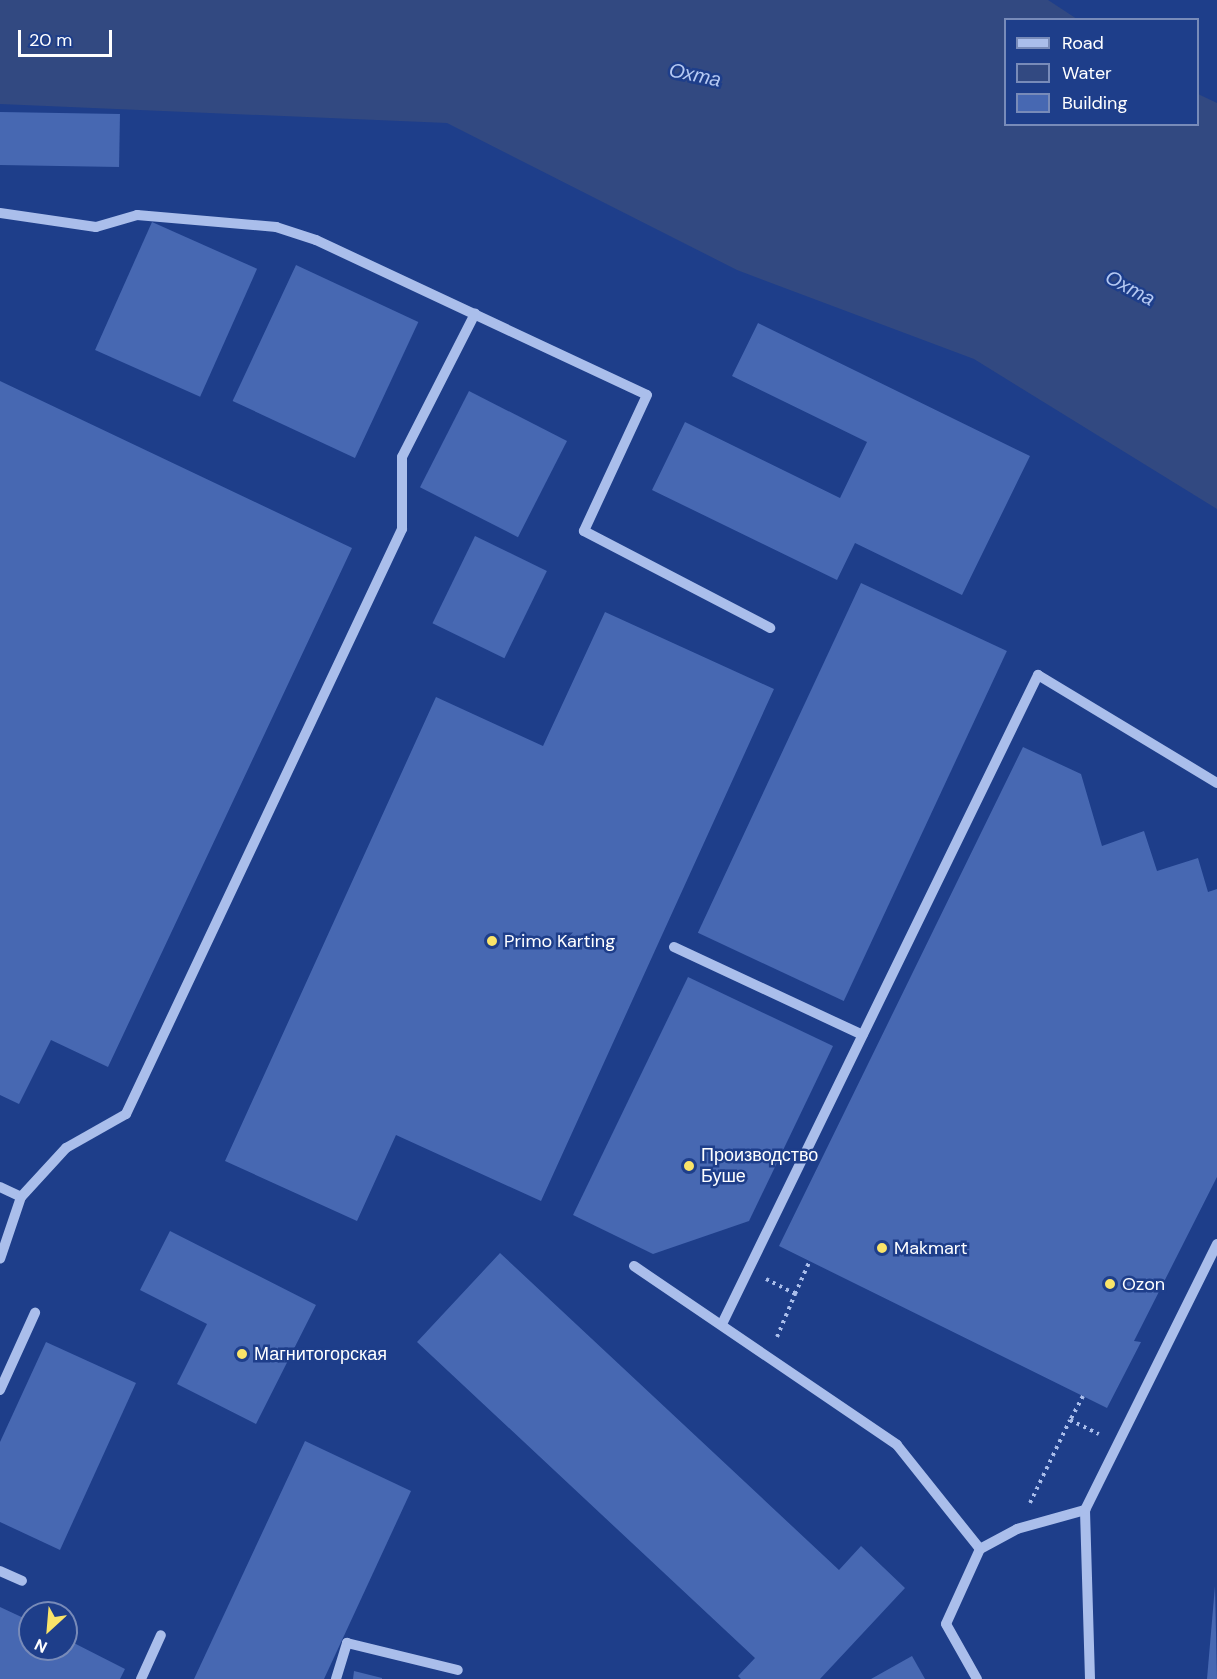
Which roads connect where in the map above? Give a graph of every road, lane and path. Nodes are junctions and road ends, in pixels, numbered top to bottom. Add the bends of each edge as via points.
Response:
1 (0, 213) edge
2 (475, 314) junction
3 (770, 627) dead end
4 (1217, 783) edge
5 (674, 947) dead end
6 (863, 1035) junction
7 (0, 1187) edge
8 (21, 1197) junction
9 (1217, 1244) edge
10 (0, 1259) edge
11 (810, 1261) dead end
12 (634, 1266) dead end
13 (749, 1271) junction
14 (795, 1294) junction
15 (35, 1313) dead end
16 (722, 1324) junction
17 (770, 1356) junction
18 (0, 1389) edge
19 (1083, 1396) dead end
20 (1070, 1420) junction
21 (1120, 1444) junction
22 (1085, 1510) junction
23 (1017, 1529) junction
24 (980, 1549) junction
25 (0, 1571) edge
26 (22, 1581) dead end
27 (161, 1635) dead end
28 (458, 1670) dead end
29 (141, 1679) edge
30 (336, 1679) edge
31 (977, 1679) edge
32 (1090, 1679) edge

1 - 2 lane via 96,227 137,215 276,227 316,240
2 - 3 lane via 647,395 584,531
2 - 8 lane via 402,457 402,529 126,1114 66,1148
4 - 6 lane via 1038,675
5 - 6 lane
6 - 13 lane
7 - 8 lane
8 - 10 lane
9 - 21 lane
11 - 14 path
12 - 16 lane
13 - 14 path
13 - 16 lane
14 - 17 path
15 - 18 lane
16 - 17 lane
17 - 24 lane via 897,1445
19 - 20 path
20 - 21 path
20 - 23 path
21 - 22 lane
22 - 23 lane
22 - 32 lane
23 - 24 lane
24 - 31 lane via 946,1624
25 - 26 lane
27 - 29 lane
28 - 30 lane via 347,1643

